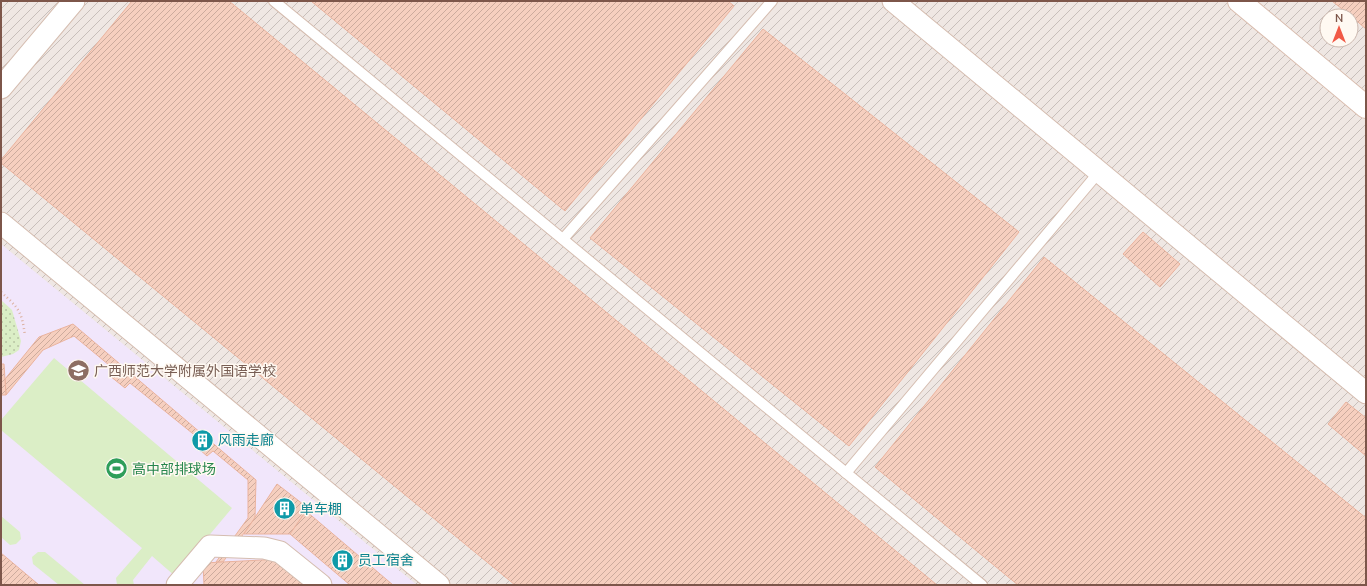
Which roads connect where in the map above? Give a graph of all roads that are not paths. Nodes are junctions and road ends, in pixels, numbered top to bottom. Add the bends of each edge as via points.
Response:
1 (74, 1) edge
2 (274, 1) edge
3 (772, 1) edge
4 (893, 1) edge
5 (1239, 1) edge
6 (1, 88) edge
7 (1366, 107) edge
8 (1099, 172) junction
9 (1, 223) edge
10 (563, 239) junction
11 (1366, 393) edge
12 (846, 473) junction
13 (177, 585) edge
14 (322, 585) edge
15 (439, 585) edge
16 (982, 585) edge

1 - 6 street
2 - 10 lane
3 - 10 lane
4 - 8 street
5 - 7 street
8 - 11 street
8 - 12 lane
9 - 15 street
10 - 12 lane
12 - 16 lane
13 - 14 street via 210,546 264,548 280,552

